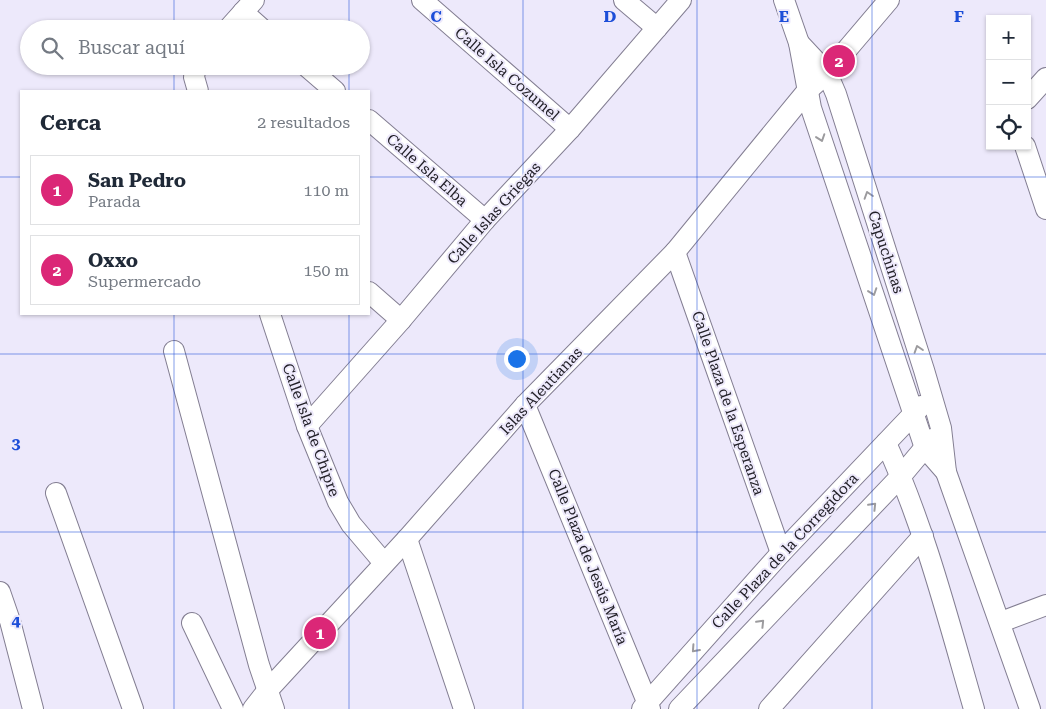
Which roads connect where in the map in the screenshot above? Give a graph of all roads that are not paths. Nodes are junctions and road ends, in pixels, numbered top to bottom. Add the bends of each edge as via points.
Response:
1 (422, 0) edge
2 (624, 0) edge
3 (681, 0) edge
4 (784, 0) edge
5 (890, 0) edge
6 (249, 6) edge
7 (236, 20) edge
8 (257, 20) edge
9 (657, 28) junction
10 (799, 43) junction
11 (827, 72) junction
12 (194, 75) edge
13 (316, 75) edge
14 (1046, 78) edge
15 (198, 90) edge
16 (334, 90) edge
17 (808, 91) junction
18 (1031, 95) edge
19 (370, 121) edge
20 (570, 128) junction
21 (1026, 150) edge
22 (1046, 209) edge
23 (485, 220) junction
24 (675, 252) junction
25 (370, 293) edge
26 (270, 315) edge
27 (401, 320) junction
28 (174, 351) dead end
29 (931, 396) junction
30 (525, 406) junction
31 (913, 414) junction
32 (306, 426) junction
33 (941, 428) junction
34 (886, 443) junction
35 (925, 448) junction
36 (946, 472) junction
37 (901, 476) junction
38 (56, 493) dead end
39 (923, 536) junction
40 (407, 539) junction
41 (781, 554) junction
42 (384, 563) junction
43 (0, 592) edge
44 (1046, 605) edge
45 (1000, 622) junction
46 (192, 623) dead end
47 (270, 700) edge
48 (646, 707) edge
49 (33, 709) edge
50 (134, 709) edge
51 (233, 709) edge
52 (253, 709) edge
53 (464, 709) edge
54 (679, 709) edge
55 (769, 709) edge
56 (974, 709) edge
57 (1030, 709) edge

1 - 20 street, Calle Isla Cozumel
2 - 9 street
3 - 9 street, Calle Islas Griegas
4 - 10 street, Capuchinas
5 - 11 street, Islas Aleutianas
6 - 7 street
6 - 8 street
9 - 20 street, Calle Islas Griegas
10 - 11 street, Capuchinas
10 - 17 street, Capuchinas
11 - 17 street, Islas Aleutianas
29 -> 11 street, Capuchinas
12 - 15 street
13 - 16 street
14 - 18 street
17 - 24 street, Islas Aleutianas
17 -> 31 street, Capuchinas via 810,108
19 - 23 street, Calle Isla Elba
20 - 23 street, Calle Islas Griegas
21 - 22 street
23 - 27 street, Calle Islas Griegas
24 - 30 street, Islas Aleutianas
24 - 41 street, Calle Plaza de la Esperanza
25 - 27 street
26 - 32 street, Calle Isla de Chipre
27 - 32 street, Calle Islas Griegas
28 - 47 street
29 - 31 street, Calle Plaza de la Corregidora
29 - 33 street, Capuchinas
30 - 40 street, Islas Aleutianas
30 - 48 street, Calle Plaza de Jesús María
31 - 34 street, Calle Plaza de la Corregidora
31 - 35 street, Capuchinas
32 - 42 street, Calle Isla de Chipre via 338,502 351,524
33 - 35 street, Calle Plaza de la Corregidora
33 - 36 street, Capuchinas
34 - 37 street
34 - 41 street, Calle Plaza de la Corregidora
35 - 36 street, Capuchinas
35 - 37 street, Calle Plaza de la Corregidora
36 - 45 street, Capuchinas
37 - 39 street
54 -> 37 street, Calle Plaza de la Corregidora
38 - 50 street
39 - 55 street
39 - 56 street
40 - 42 street, Islas Aleutianas
40 - 53 street
41 -> 48 street, Calle Plaza de la Corregidora
42 - 47 street, Islas Aleutianas
43 - 49 street
44 - 45 street
45 - 57 street, Capuchinas
46 - 51 street
47 - 52 street, Islas Aleutianas

